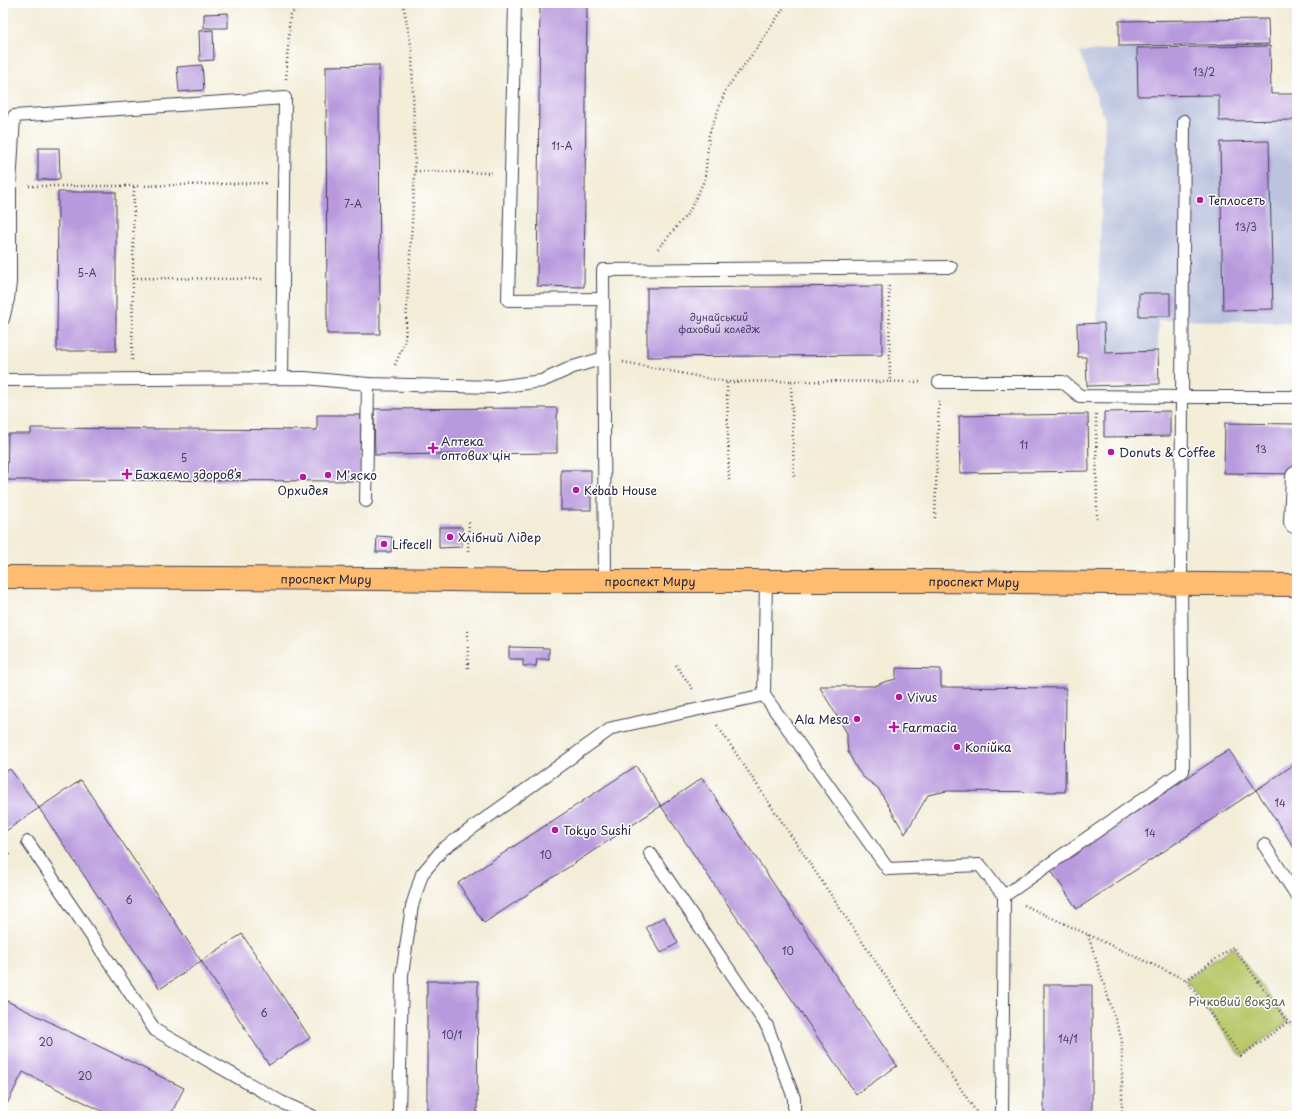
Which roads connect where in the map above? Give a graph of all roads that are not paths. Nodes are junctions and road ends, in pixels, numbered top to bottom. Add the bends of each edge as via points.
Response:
1 (515, 3) edge
2 (1184, 121) dead end
3 (951, 267) dead end
4 (603, 299) junction
5 (3, 319) edge
6 (604, 358) junction
7 (282, 378) junction
8 (3, 380) edge
9 (939, 382) road end
10 (368, 384) junction
11 (1182, 397) junction
12 (1297, 397) edge
13 (1297, 477) edge
14 (366, 501) dead end
15 (1297, 522) edge
16 (3, 577) edge
17 (766, 580) junction
18 (604, 581) junction
19 (1181, 583) junction
20 (1297, 585) edge
21 (764, 695) junction
22 (28, 842) dead end
23 (1264, 845) dead end
24 (650, 853) dead end
25 (1004, 896) junction
26 (1297, 896) edge
27 (312, 1116) edge
28 (399, 1116) edge
29 (794, 1116) edge
30 (1002, 1116) edge

1 - 4 lane via 508,300
2 - 11 lane
3 - 4 lane via 603,270
4 - 6 lane
5 - 7 lane via 10,282 10,186 14,116 285,98
6 - 10 lane via 542,380 496,387
6 - 18 lane
7 - 8 lane
7 - 10 lane
9 - 11 lane via 1063,382 1080,396
10 - 14 lane
11 - 12 lane
11 - 19 lane
13 - 15 street
16 - 18 main road, проспект Миру
17 - 18 main road, проспект Миру
17 - 19 main road, проспект Миру
17 - 21 lane
19 - 20 main road, проспект Миру
19 - 25 lane via 1183,771
21 - 25 lane via 888,869 980,865
21 - 28 lane via 612,728 443,849 422,874 412,906 402,975
22 - 27 lane via 154,1030 281,1102
23 - 26 lane
24 - 29 lane via 768,1026 794,1098
25 - 30 lane

